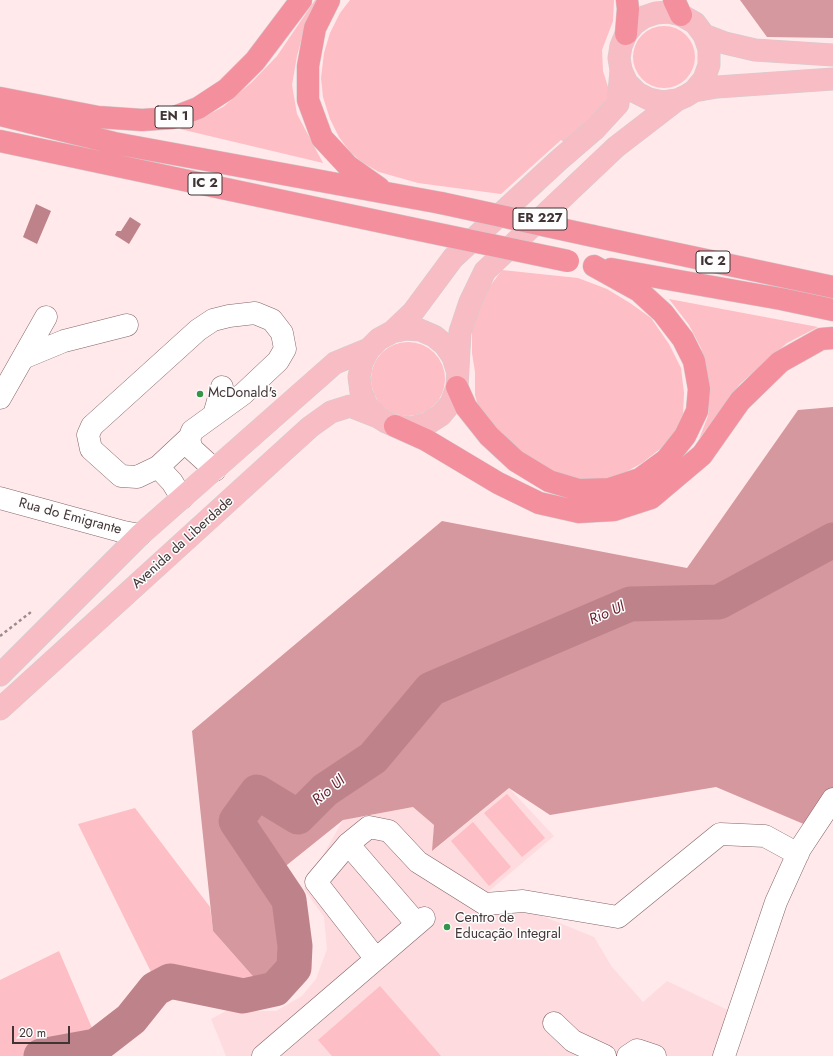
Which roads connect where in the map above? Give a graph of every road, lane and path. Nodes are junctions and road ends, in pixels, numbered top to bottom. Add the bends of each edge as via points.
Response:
1 (301, 0) edge
2 (329, 0) edge
3 (627, 0) edge
4 (678, 7) edge
5 (626, 34) junction
6 (704, 35) junction
7 (833, 56) edge
8 (621, 70) junction
9 (833, 79) edge
10 (686, 95) junction
11 (0, 98) edge
12 (0, 115) edge
13 (0, 141) edge
14 (384, 192) junction
15 (594, 266) junction
16 (833, 287) edge
17 (833, 310) edge
18 (46, 317) dead end
19 (127, 325) dead end
20 (392, 332) junction
21 (833, 338) edge
22 (369, 349) junction
23 (23, 358) junction
24 (457, 379) junction
25 (222, 387) dead end
26 (0, 398) edge
27 (214, 415) junction
28 (386, 421) junction
29 (190, 437) junction
30 (158, 467) junction
31 (214, 470) junction
32 (0, 498) edge
33 (182, 498) junction
34 (140, 536) junction
35 (31, 612) dead end
36 (0, 636) edge
37 (0, 675) edge
38 (0, 709) edge
39 (833, 799) edge
40 (348, 844) junction
41 (798, 854) junction
42 (376, 959) junction
43 (554, 1023) dead end
44 (263, 1056) edge
45 (605, 1056) edge
46 (628, 1056) edge
47 (655, 1056) edge
48 (724, 1056) edge

1 - 11 highway, EN 1 via 256,61 227,89 198,108 172,118 142,120 98,117
2 - 14 highway via 315,28 308,66 308,100 322,138 348,166
3 - 5 highway
4 - 5 main road, Avenida da Liberdade / ER 227 via 669,12 644,17
4 - 6 main road, Avenida da Liberdade / ER 227
5 - 8 main road, Avenida da Liberdade / ER 227 via 621,46
6 - 7 main road, Avenida da Liberdade / ER 227 via 755,50
6 - 10 main road, Avenida da Liberdade / ER 227 via 709,50 709,65 704,79
8 - 10 main road via 632,88 649,99 663,102
8 - 20 main road, Avenida da Liberdade / ER 227 via 618,104 595,129 453,258 413,312
9 - 10 main road via 717,88
10 - 24 main road, Avenida da Liberdade / ER 227 via 616,147 485,271 470,302 460,332
12 - 14 highway, IC 2 via 114,143
13 - 15 highway, IC 2, bridge
14 - 16 highway, IC 2, bridge
15 - 17 highway, IC 2
15 - 24 highway via 639,291 663,313 683,338 694,361 699,389 697,412 685,436 666,460 640,479 609,489 579,490 549,481 516,461 489,436 466,407
18 - 23 street
19 - 23 street via 64,341
20 - 22 main road, Avenida da Liberdade / ER 227 via 379,339
20 - 24 main road, Avenida da Liberdade / ER 227 via 420,330 434,336 445,345 453,357
21 - 28 highway via 821,340 780,362 740,401 702,455 651,498 614,510 579,512 539,503 498,483 426,440
22 - 28 main road, Avenida da Liberdade / ER 227 via 362,362 359,377 361,392 367,406
22 - 31 main road, Avenida da Liberdade via 335,363
23 - 26 street
24 - 28 main road, Avenida da Liberdade / ER 227 via 451,403 441,415 427,424 411,428
25 - 27 street
27 - 29 street via 192,431
27 - 30 street via 243,394 278,361 285,349 282,333 272,320 255,313 213,320 198,330 92,426 88,435 91,449 121,476 137,477
28 - 38 main road, Avenida da Liberdade via 350,406 331,412 310,426
29 - 30 street
29 - 31 street via 192,449
30 - 33 street
31 - 33 main road, Avenida da Liberdade
32 - 34 street, Rua do Emigrante
33 - 34 main road, Avenida da Liberdade
34 - 37 main road, Avenida da Liberdade
35 - 36 path
39 - 41 street
40 - 41 street via 369,827 389,831 418,862 485,904 523,901 618,916 720,834 765,836
40 - 42 street via 316,882
40 - 42 street via 420,921
41 - 48 street via 776,902
42 - 44 street
43 - 45 street via 573,1041
46 - 47 street via 637,1050

